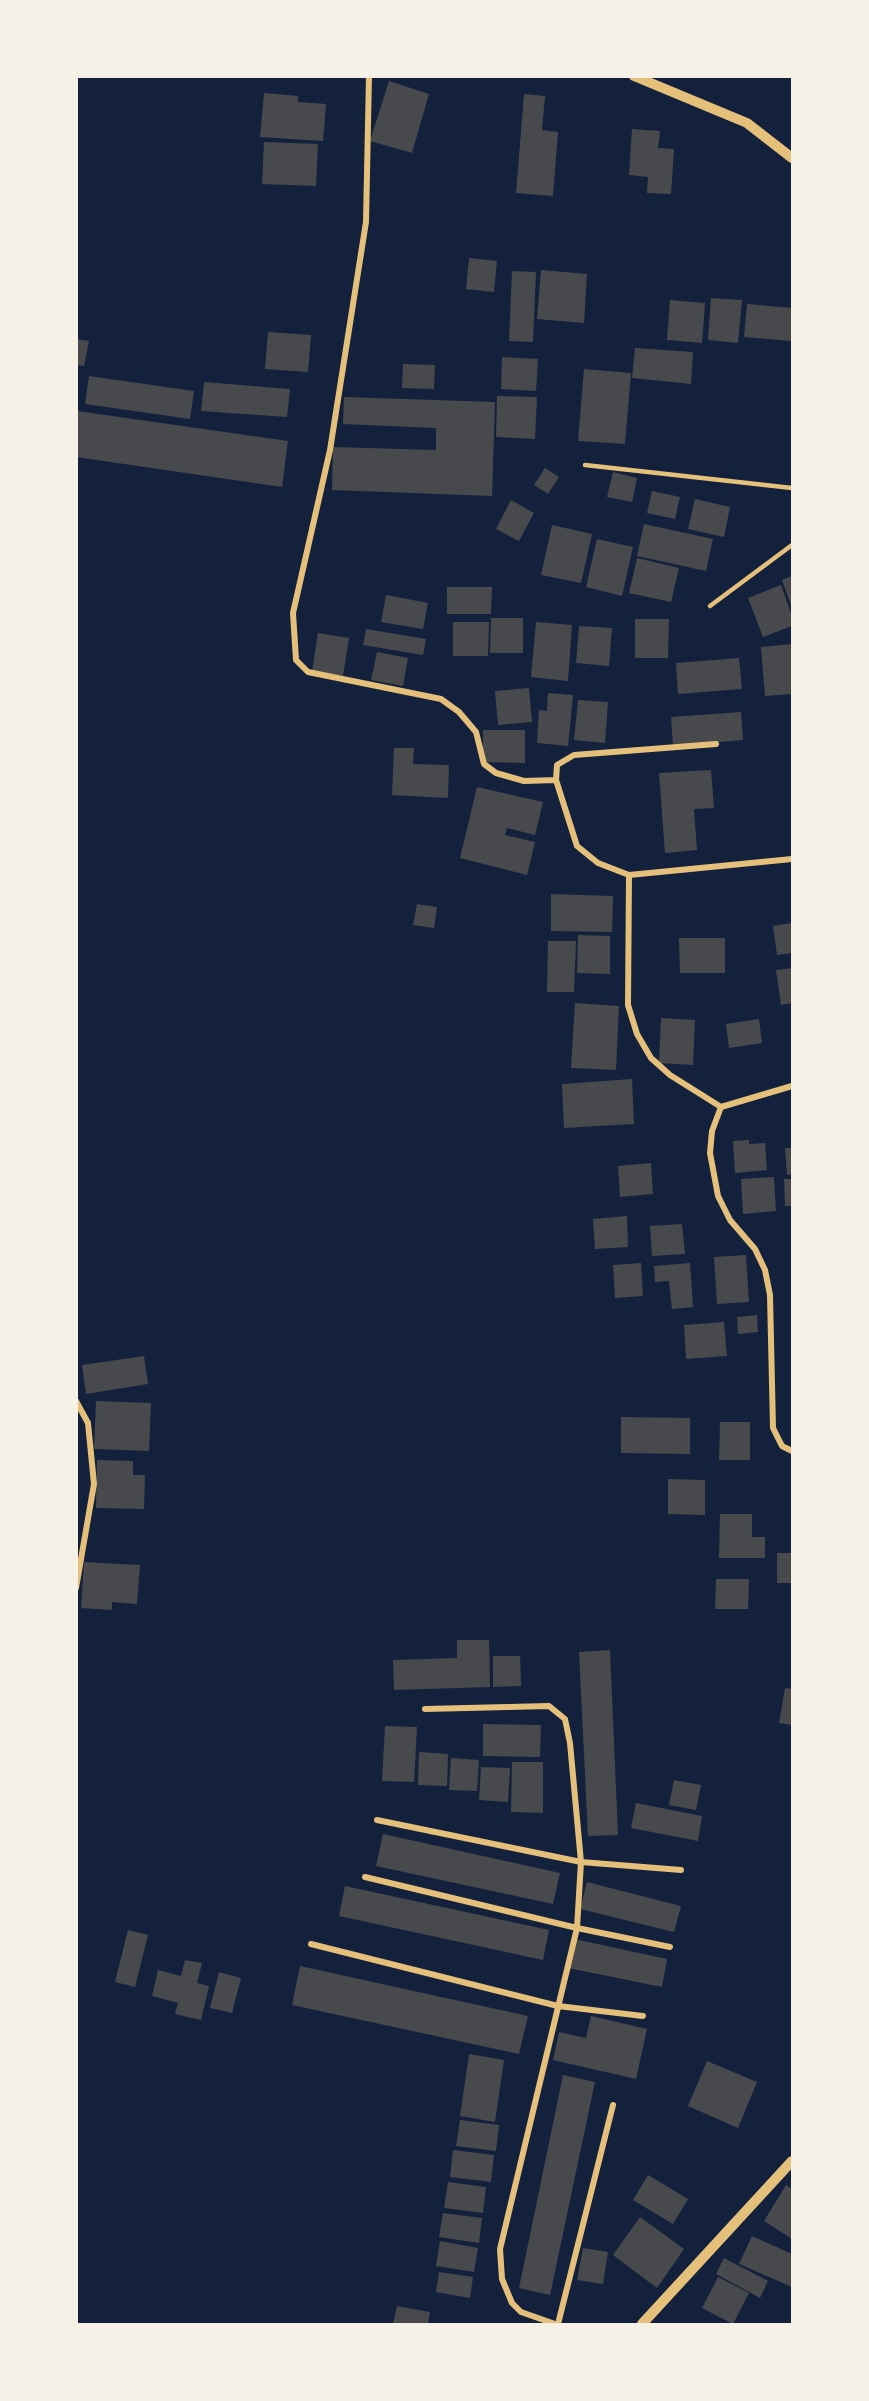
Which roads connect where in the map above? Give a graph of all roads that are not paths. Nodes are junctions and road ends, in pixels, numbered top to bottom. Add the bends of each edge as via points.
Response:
1 (369, 76) edge
2 (634, 76) edge
3 (661, 81) edge
4 (792, 158) edge
5 (585, 465) dead end
6 (792, 488) edge
7 (792, 545) edge
8 (710, 606) dead end
9 (716, 744) dead end
10 (556, 780) junction
11 (792, 859) edge
12 (629, 875) junction
13 (792, 1086) edge
14 (721, 1107) junction
15 (76, 1401) edge
16 (792, 1451) edge
17 (76, 1588) edge
18 (425, 1709) dead end
19 (377, 1820) dead end
20 (581, 1862) junction
21 (681, 1870) dead end
22 (365, 1877) dead end
23 (577, 1928) junction
24 (310, 1944) dead end
25 (670, 1947) dead end
26 (558, 2006) junction
27 (643, 2016) dead end
28 (613, 2105) dead end
29 (792, 2161) edge
30 (557, 2325) edge
31 (642, 2325) edge

1 - 10 street via 366,222 330,450 293,613 296,660 308,672 441,699 476,732 484,764 496,773 524,781
2 - 3 street
3 - 4 street via 747,123
5 - 6 lane
7 - 8 lane
9 - 10 street via 574,755 557,765
10 - 12 street via 577,846 598,863
11 - 12 street
12 - 14 street via 628,1005 637,1034 651,1058 669,1075
13 - 14 street
14 - 16 street via 712,1131 712,1175 730,1220 755,1249 765,1270 770,1294 773,1428 782,1446
15 - 17 street via 88,1423 94,1484
18 - 20 street via 549,1706 565,1719
19 - 20 street
20 - 21 street
20 - 23 street
22 - 23 street
23 - 25 street
23 - 26 street
24 - 26 street
26 - 27 street
26 - 30 street via 500,2249 502,2279 512,2303 520,2312
28 - 30 street
29 - 31 street

